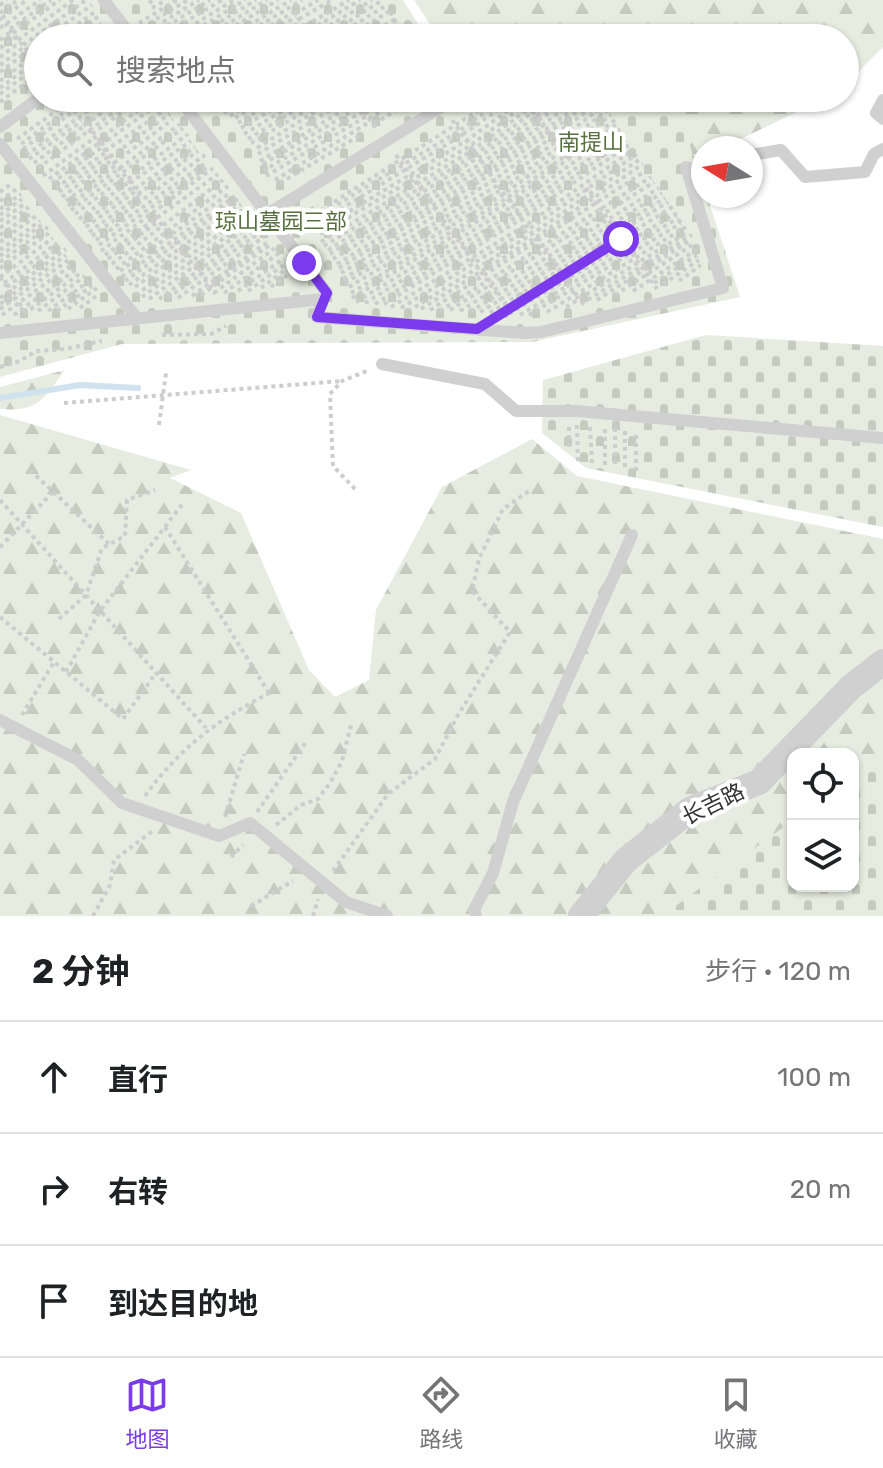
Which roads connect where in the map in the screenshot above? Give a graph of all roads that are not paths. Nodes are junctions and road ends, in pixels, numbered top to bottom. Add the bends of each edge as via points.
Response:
1 (107, 5) edge
2 (120, 24) edge
3 (883, 100) edge
4 (24, 109) edge
5 (434, 112) edge
6 (883, 119) edge
7 (0, 127) edge
8 (883, 149) edge
9 (763, 153) edge
10 (17, 165) edge
11 (691, 168) edge
12 (240, 179) edge
13 (691, 184) edge
14 (698, 208) edge
15 (323, 299) junction
16 (131, 303) junction
17 (1, 328) edge
18 (382, 364) road end
19 (883, 438) edge
20 (632, 535) dead end
21 (883, 662) edge
22 (0, 720) edge
23 (387, 916) edge
24 (476, 916) edge
25 (581, 916) edge

1 - 2 lane
3 - 6 lane via 876,113
4 - 7 lane
5 - 12 lane via 385,141
8 - 9 lane via 874,154 865,172 805,177 781,150
10 - 16 lane
11 - 13 lane via 686,167
12 - 15 lane via 327,293
14 - 15 lane via 723,288 621,312 586,307 551,329 531,332 317,317
15 - 16 lane via 193,313
16 - 17 lane via 46,328
18 - 19 lane via 485,384 516,411
20 - 24 lane via 513,802
21 - 25 street, 长吉路 via 851,687 759,782 691,809 626,860
22 - 23 lane via 78,760 122,803 219,836 254,826 346,902

